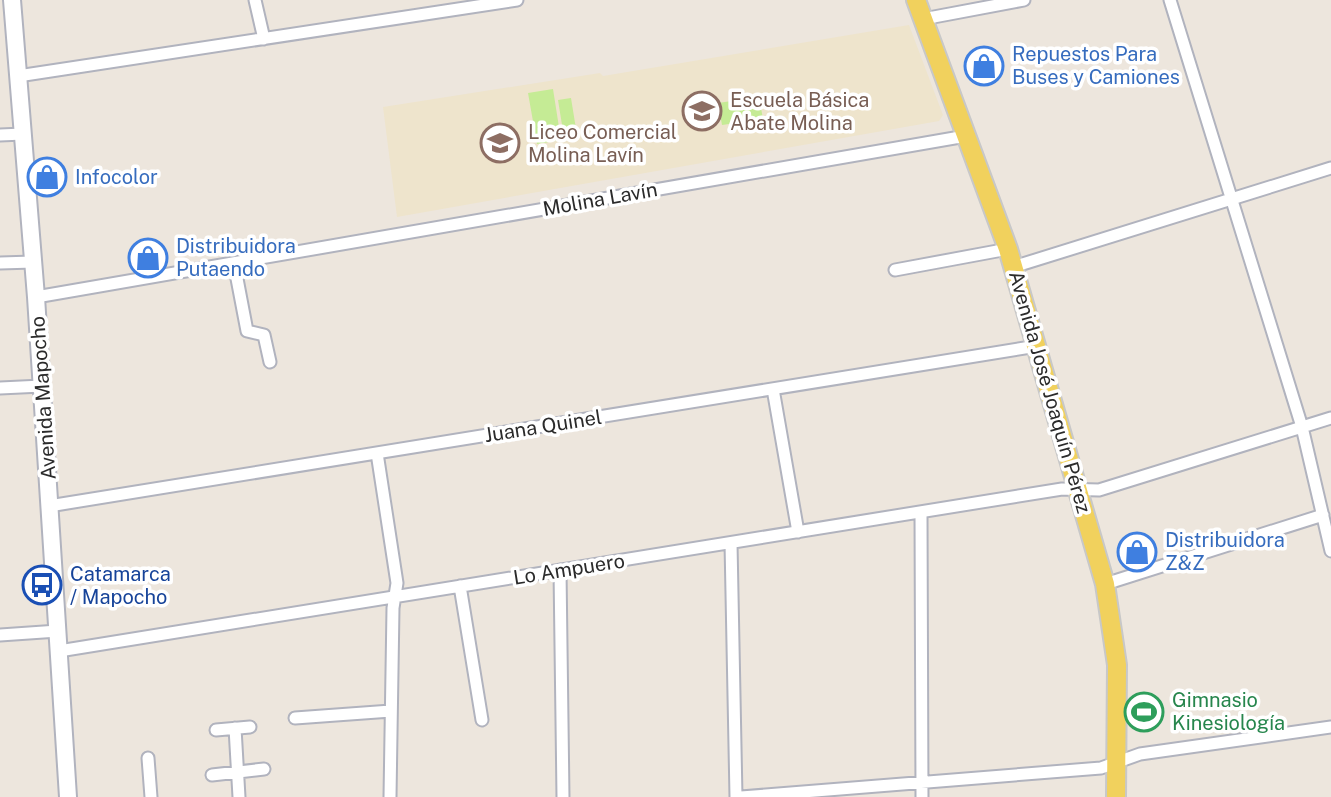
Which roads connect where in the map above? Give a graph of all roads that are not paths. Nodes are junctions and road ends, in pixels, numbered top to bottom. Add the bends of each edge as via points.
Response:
1 (12, 0) edge
2 (255, 0) edge
3 (517, 0) edge
4 (916, 0) edge
5 (1024, 0) edge
6 (1170, 0) edge
7 (923, 19) junction
8 (264, 39) junction
9 (18, 76) junction
10 (23, 134) junction
11 (0, 135) edge
12 (966, 136) junction
13 (1331, 168) edge
14 (1232, 199) junction
15 (1008, 249) junction
16 (33, 262) junction
17 (0, 263) edge
18 (234, 263) junction
19 (1013, 267) junction
20 (895, 270) dead end
21 (36, 297) junction
22 (1037, 346) junction
23 (270, 362) dead end
24 (42, 386) junction
25 (0, 388) edge
26 (773, 389) junction
27 (1331, 418) edge
28 (1302, 427) junction
29 (377, 453) junction
30 (1079, 490) junction
31 (49, 506) junction
32 (921, 512) junction
33 (1323, 515) junction
34 (798, 532) junction
35 (731, 543) junction
36 (1331, 551) edge
37 (560, 570) junction
38 (1105, 584) junction
39 (460, 586) junction
40 (395, 597) junction
41 (58, 631) junction
42 (0, 635) edge
43 (59, 651) junction
44 (391, 711) junction
45 (295, 718) dead end
46 (482, 720) dead end
47 (250, 727) dead end
48 (1331, 727) edge
49 (235, 728) junction
50 (216, 730) dead end
51 (148, 758) dead end
52 (1117, 763) junction
53 (264, 769) dead end
54 (237, 772) junction
55 (212, 775) dead end
56 (922, 782) junction
57 (68, 797) edge
58 (151, 797) edge
59 (239, 797) edge
60 (390, 797) edge
61 (563, 797) edge
62 (738, 797) edge
63 (922, 797) edge
64 (1116, 797) edge

1 - 9 main road, Avenida Mapocho
2 - 8 street
3 - 8 street
4 - 7 main road, Avenida José Joaquín Pérez
5 - 7 street
6 - 14 street
7 - 12 main road, Avenida José Joaquín Pérez
8 - 9 street
9 - 10 main road, Avenida Mapocho
10 - 11 street
10 - 16 main road, Avenida Mapocho
12 - 15 main road, Avenida José Joaquín Pérez
12 - 18 street, Molina Lavín
13 - 14 street
14 - 19 street
14 - 28 street
15 - 19 main road, Avenida José Joaquín Pérez
15 - 20 street
16 - 17 street
16 - 21 main road, Avenida Mapocho
18 - 21 street, Molina Lavín
18 - 23 street via 247,331 264,335
19 - 22 main road, Avenida José Joaquín Pérez
21 - 24 main road, Avenida Mapocho
22 - 26 street, Juana Quinel
22 - 30 main road, Avenida José Joaquín Pérez
24 - 25 street
24 - 31 main road, Avenida Mapocho
26 - 29 street, Juana Quinel
26 - 34 street
27 - 28 street, Lo Ampuero
28 - 30 street, Lo Ampuero via 1099,490
28 - 33 street
29 - 31 street, Juana Quinel
29 - 40 street
30 - 32 street, Lo Ampuero
30 - 38 main road, Avenida José Joaquín Pérez
31 - 41 main road, Avenida Mapocho
32 - 34 street, Lo Ampuero
32 - 56 street
33 - 36 street
33 - 38 street
34 - 35 street, Lo Ampuero
35 - 37 street, Lo Ampuero
35 - 62 street
37 - 39 street, Lo Ampuero
37 - 61 street
38 - 52 main road, Avenida José Joaquín Pérez via 1117,665
39 - 40 street, Lo Ampuero
39 - 46 street
40 - 43 street, Lo Ampuero
40 - 44 street
41 - 42 street
41 - 43 main road, Avenida Mapocho
43 - 57 main road, Avenida Mapocho
44 - 45 street
44 - 60 street
47 - 49 street
48 - 52 street via 1140,754
49 - 50 street
49 - 54 street
51 - 58 street
52 - 56 street
52 - 64 main road, Avenida José Joaquín Pérez
53 - 54 street
54 - 55 street
54 - 59 street
56 - 62 street
56 - 63 street

